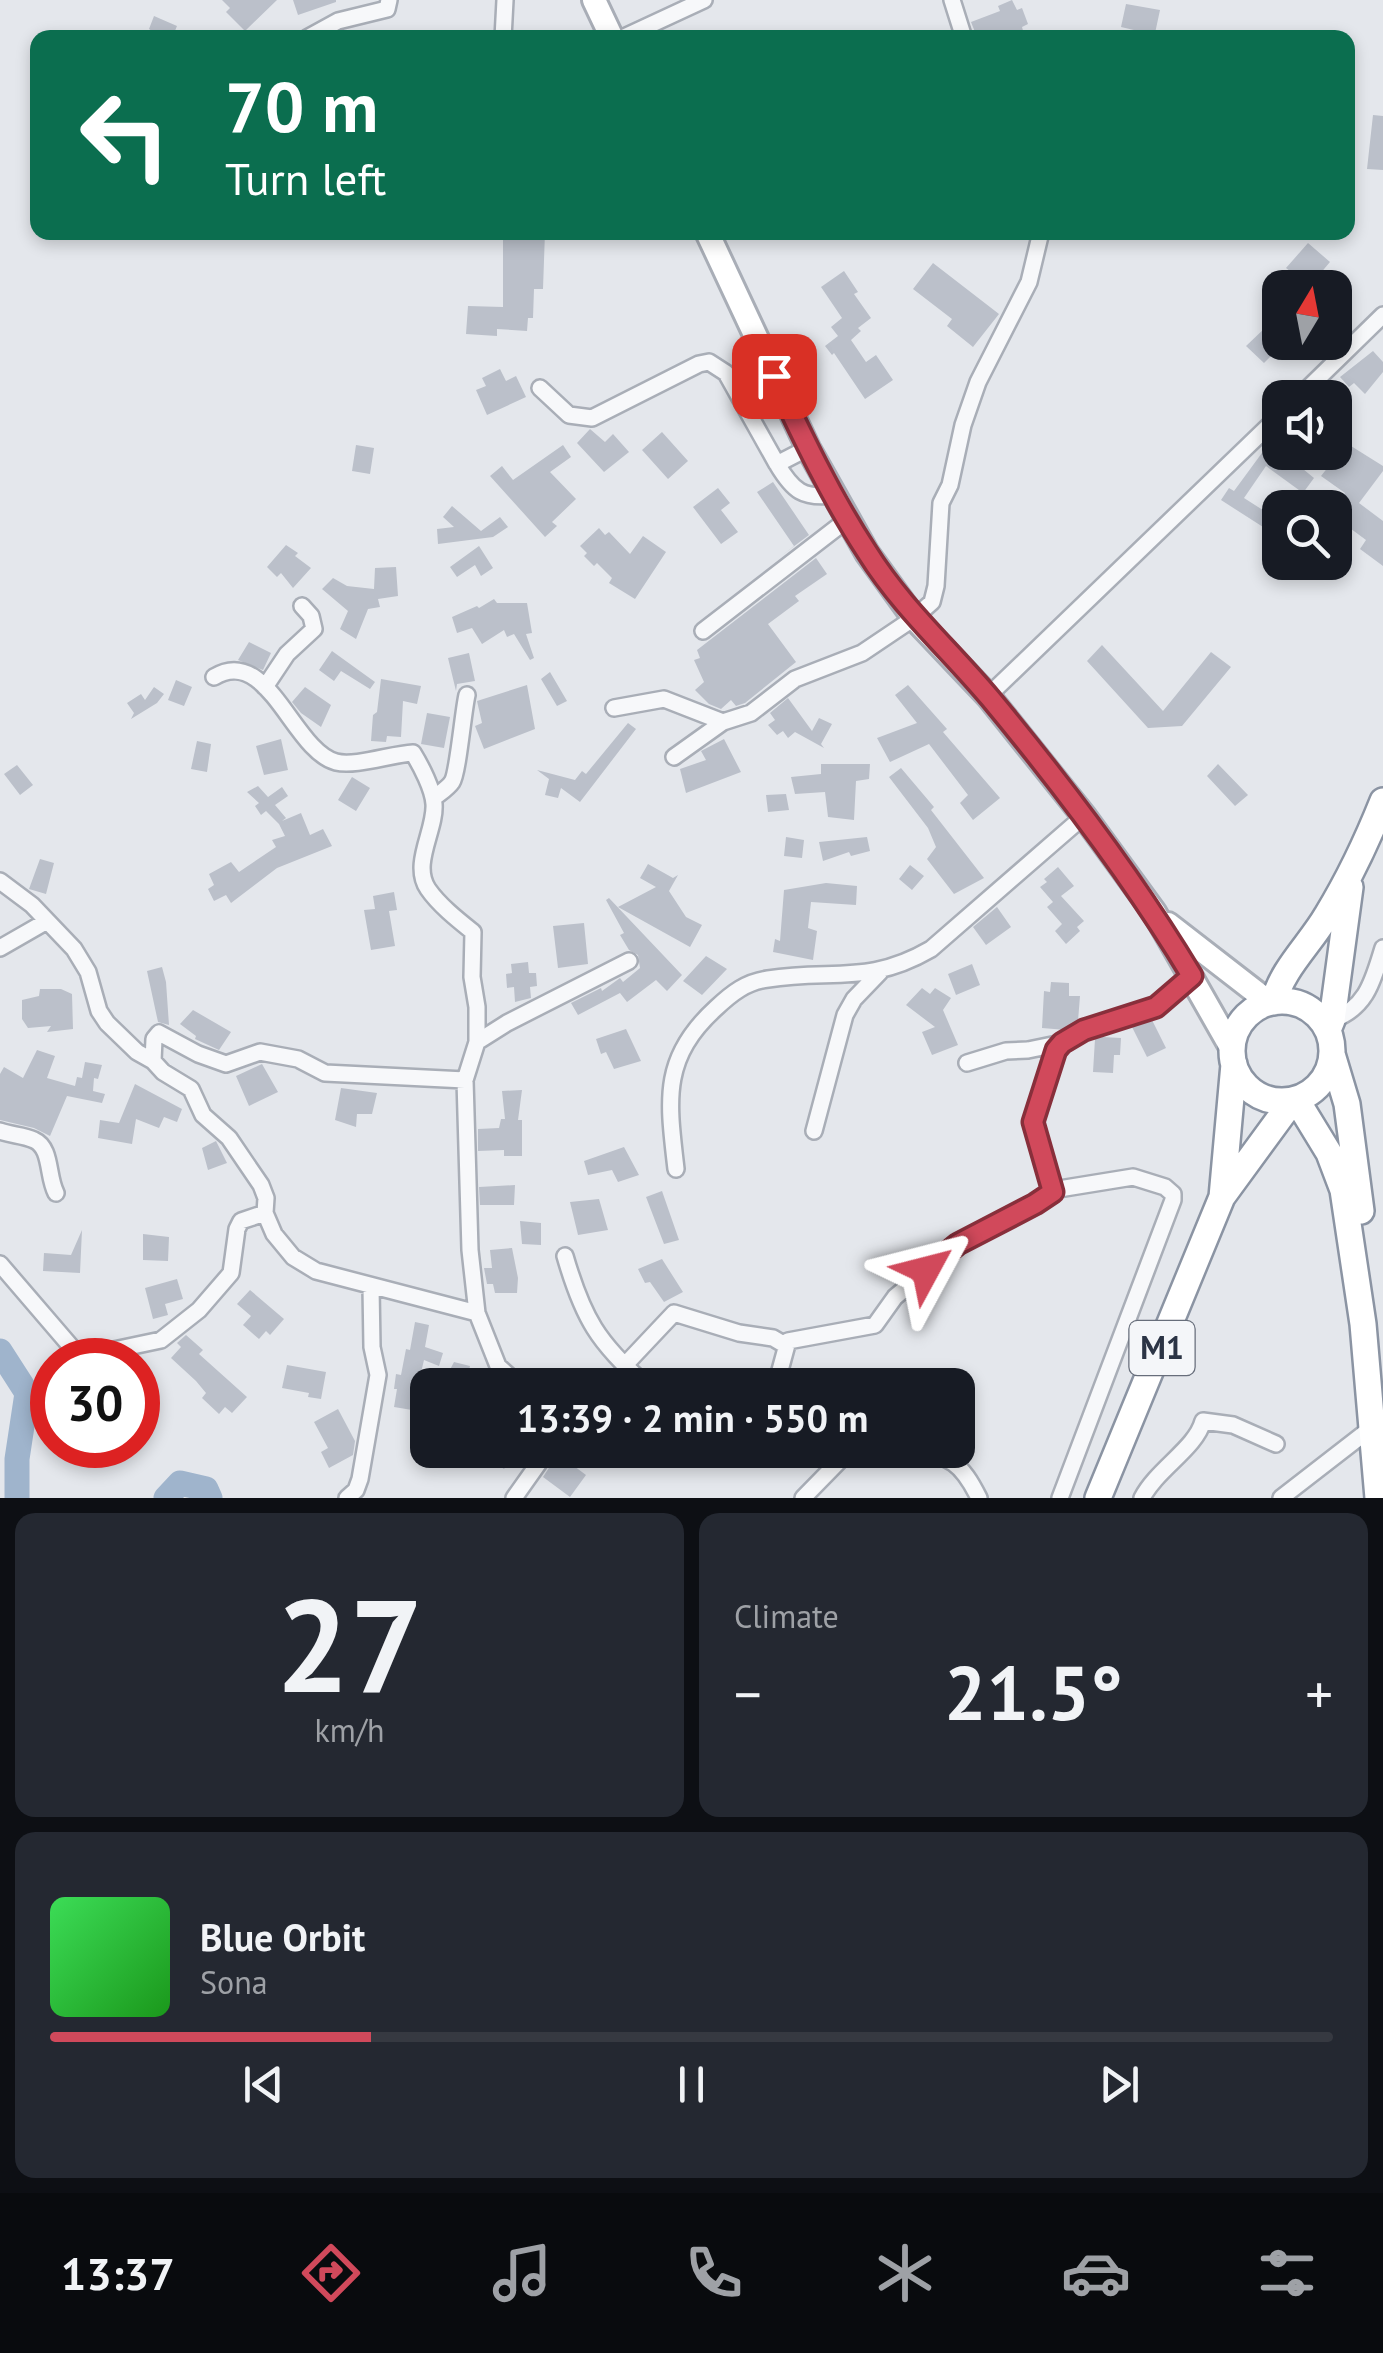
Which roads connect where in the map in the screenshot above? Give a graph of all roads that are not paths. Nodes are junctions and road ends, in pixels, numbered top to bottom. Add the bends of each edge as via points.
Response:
1 (390, 0) edge
2 (506, 0) edge
3 (594, 0) edge
4 (704, 0) edge
5 (952, 0) edge
6 (322, 30) edge
7 (504, 30) edge
8 (608, 30) edge
9 (639, 30) edge
10 (961, 30) edge
11 (711, 240) edge
12 (1039, 240) edge
13 (1383, 315) edge
14 (1316, 380) edge
15 (540, 388) dead end
16 (1262, 432) edge
17 (808, 448) junction
18 (778, 464) junction
19 (834, 495) junction
20 (848, 520) junction
21 (302, 606) dead end
22 (914, 618) junction
23 (703, 631) dead end
24 (214, 677) dead end
25 (265, 686) junction
26 (467, 695) dead end
27 (988, 696) junction
28 (614, 708) dead end
29 (723, 722) junction
30 (674, 757) dead end
31 (434, 798) junction
32 (1383, 801) edge
33 (1084, 816) junction
34 (1352, 872) junction
35 (0, 882) edge
36 (1154, 912) junction
37 (47, 921) junction
38 (0, 948) edge
39 (1383, 948) edge
40 (629, 961) dead end
41 (880, 972) junction
42 (1192, 976) junction
43 (1272, 1003) junction
44 (1331, 1035) junction
45 (477, 1042) junction
46 (1062, 1043) junction
47 (1233, 1057) junction
48 (154, 1061) junction
49 (967, 1063) dead end
50 (465, 1080) junction
51 (1295, 1100) junction
52 (814, 1130) dead end
53 (0, 1132) edge
54 (676, 1169) dead end
55 (1053, 1192) junction
56 (56, 1193) dead end
57 (1222, 1197) junction
58 (265, 1214) junction
59 (565, 1256) dead end
60 (0, 1264) edge
61 (371, 1287) junction
62 (477, 1313) junction
63 (1379, 1326) edge
64 (785, 1345) junction
65 (624, 1366) junction
66 (500, 1368) edge
67 (626, 1368) edge
68 (780, 1368) edge
69 (1377, 1435) edge
70 (1276, 1444) dead end
71 (535, 1468) edge
72 (832, 1468) edge
73 (961, 1468) edge
74 (346, 1498) edge
75 (514, 1498) edge
76 (803, 1498) edge
77 (979, 1498) edge
78 (1060, 1498) edge
79 (1098, 1498) edge
80 (1142, 1498) edge
81 (1281, 1498) edge
82 (1378, 1498) edge

1 - 6 street via 387,9
2 - 7 street
3 - 8 main road
4 - 9 street
5 - 10 street
11 - 17 main road
12 - 22 street via 1029,282 963,424 942,503 932,602
13 - 14 street
15 - 18 street via 569,415 592,418 710,362 726,372
16 - 27 street
17 - 18 street
17 - 19 main road
18 - 19 street via 800,494
19 - 20 main road
20 - 22 main road
20 - 23 street
21 - 25 street via 314,629
22 - 27 main road
22 - 29 street via 862,653 794,679 752,713
24 - 25 street via 237,669
25 - 31 street via 330,760 413,753
26 - 31 street via 457,771
27 - 33 main road
28 - 29 street via 664,699
29 - 30 street
31 - 45 street via 425,886 474,932
32 - 34 highway, M1
33 - 36 main road
33 - 41 street via 931,949
34 - 43 highway, M1
34 - 44 highway, M1
35 - 37 street
36 - 42 main road
36 - 43 main road
37 - 38 street
37 - 48 street via 88,972 107,1023
39 - 44 street via 1362,1002
40 - 45 street
41 - 52 street via 845,1015
41 - 54 street via 764,979 737,988 692,1030 672,1082
42 - 46 street via 1156,1007
42 - 47 main road
43 - 44 highway via 1305,1007
43 - 47 highway, M1 via 1244,1020
44 - 51 highway, M1 via 1325,1078
44 - 63 highway
45 - 50 street
46 - 49 street
46 - 55 street via 1033,1122
47 - 51 highway via 1252,1091
47 - 57 highway, M1
48 - 50 street via 159,1034 226,1064 260,1052 298,1059 325,1073
48 - 58 street via 191,1089 203,1115 243,1156 266,1198
50 - 62 street via 466,1198
51 - 57 highway, M1
51 - 69 highway via 1343,1190
53 - 56 street via 37,1140
55 - 64 street via 958,1244 895,1297 875,1325
55 - 78 street via 1133,1177 1165,1187 1173,1200
57 - 79 highway, M1
58 - 60 street via 241,1222 230,1273 199,1310 161,1340 90,1355 73,1349
58 - 61 street via 303,1265
59 - 65 street via 600,1342
61 - 62 street
61 - 74 street via 378,1375 360,1479
62 - 66 street
63 - 69 highway
64 - 65 street via 674,1312
64 - 68 street
65 - 67 street
69 - 81 street
69 - 82 highway
70 - 80 street via 1202,1421
71 - 75 street
72 - 76 street
73 - 77 street

